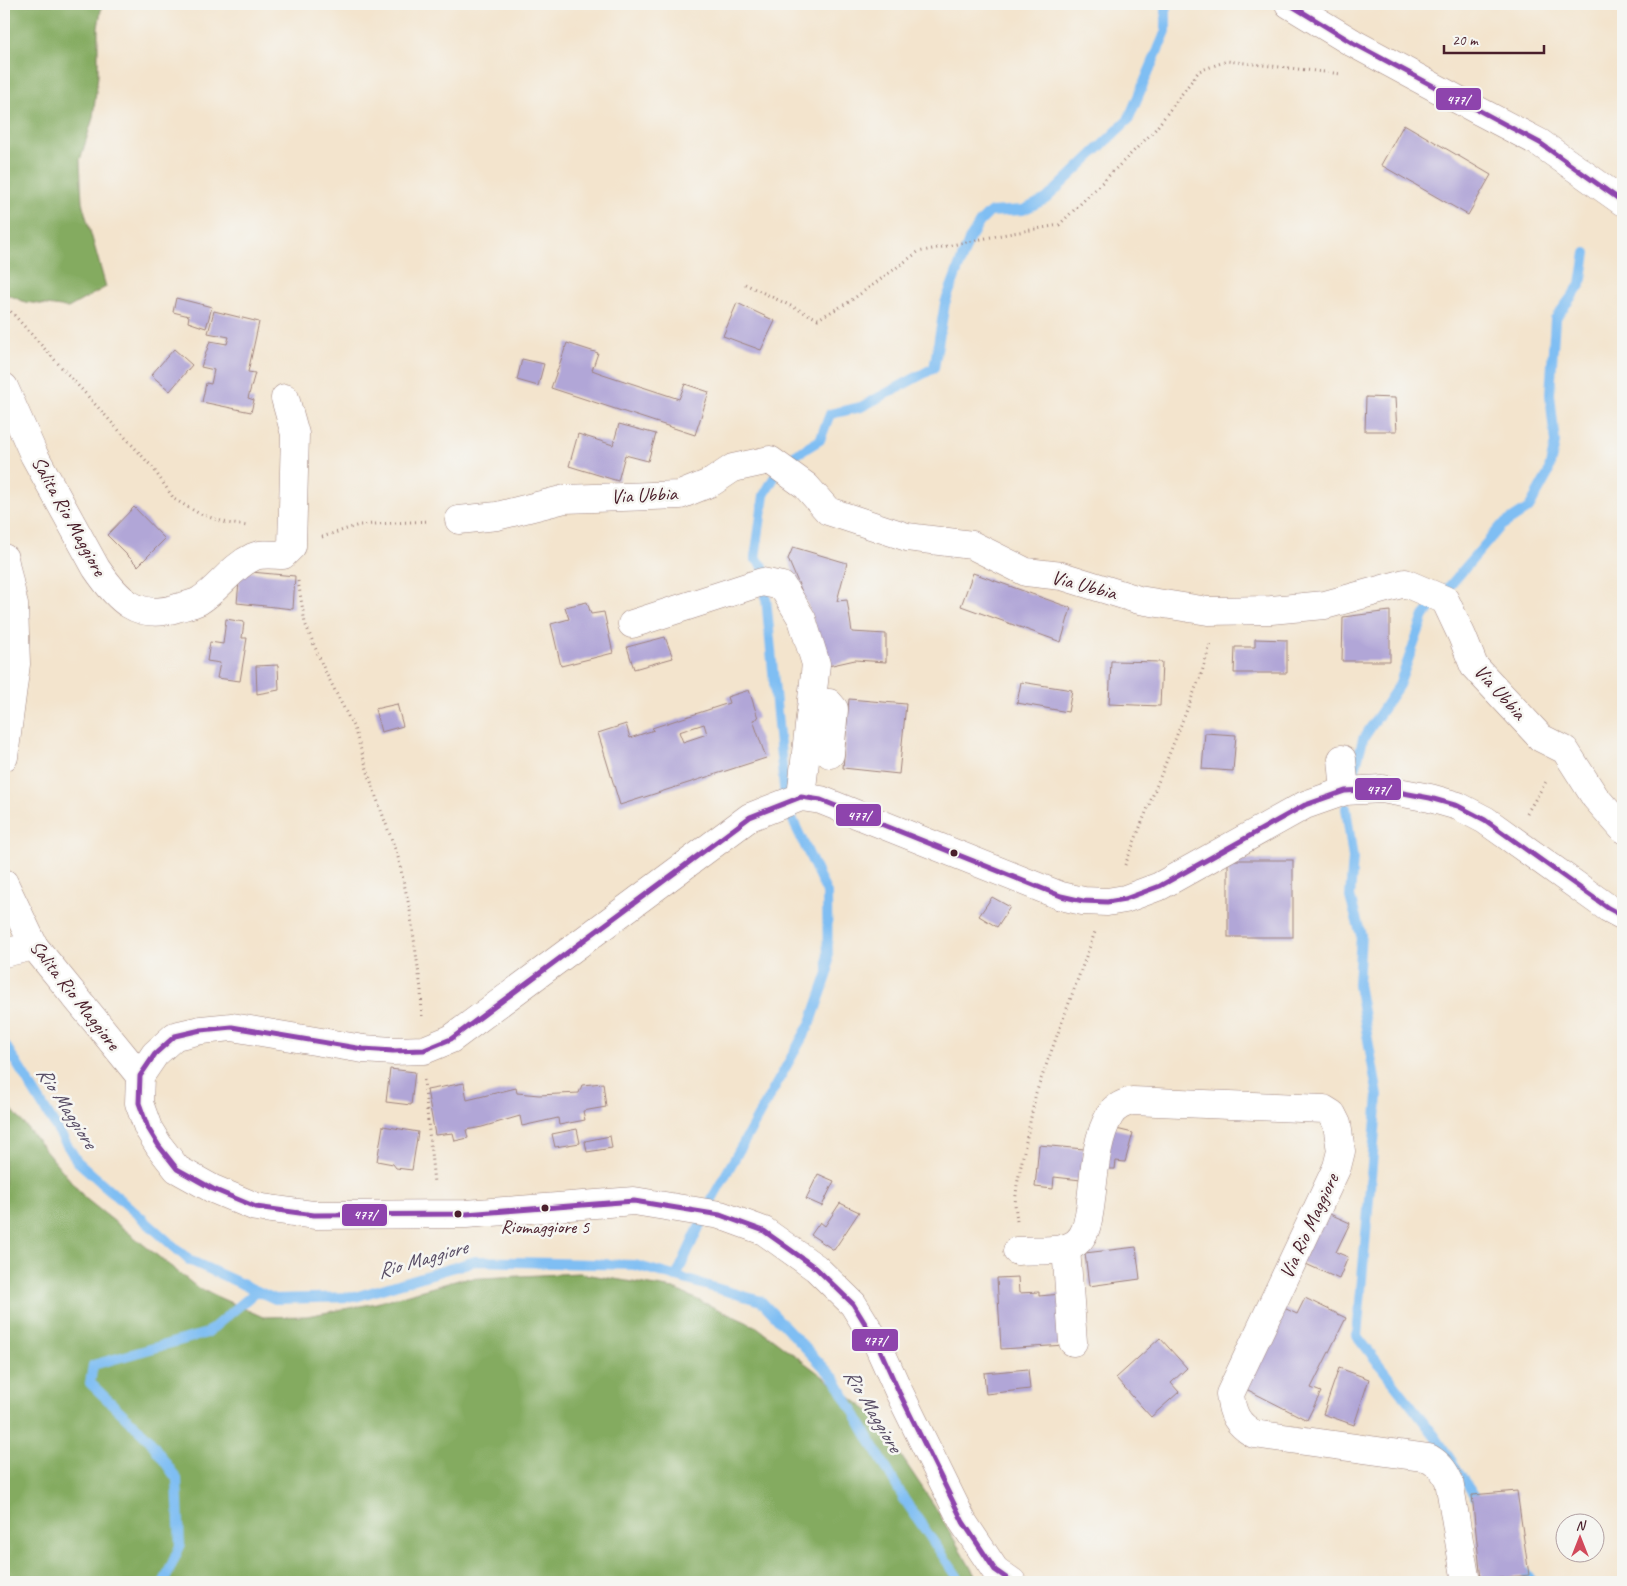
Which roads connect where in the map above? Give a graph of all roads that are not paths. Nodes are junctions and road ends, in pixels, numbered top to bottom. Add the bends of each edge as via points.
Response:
1 (1289, 4) edge
2 (1623, 202) edge
3 (4, 387) edge
4 (285, 398) dead end
5 (459, 520) road end
6 (4, 558) edge
7 (632, 624) dead end
8 (812, 703) junction
9 (830, 754) dead end
10 (4, 757) edge
11 (1342, 759) dead end
12 (1345, 791) junction
13 (801, 797) junction
14 (1623, 829) edge
15 (4, 883) edge
16 (1623, 916) edge
17 (17, 950) edge
18 (140, 1076) junction
19 (1066, 1248) junction
20 (1021, 1250) road end
21 (1073, 1342) dead end
22 (1012, 1582) edge
23 (1466, 1582) edge

1 - 2 street via 1478,112 1540,142
3 - 4 street, Salita Rio Maggiore via 34,455 96,568 108,586 125,602 137,610 150,612 165,612 199,601 244,562 255,556 283,555 292,546 295,434
5 - 14 street, Via Ubbia via 497,516 565,499 680,495 712,482 733,468 770,460 806,486 828,511 907,537 972,545 1026,572 1062,576 1138,600 1208,611 1271,610 1325,605 1406,584 1445,600 1474,666 1541,738 1565,750 1595,797
6 - 10 street via 14,604 16,664
7 - 8 street via 762,582 782,586 802,620 816,664
8 - 9 street via 829,703 834,709
8 - 13 street
11 - 12 street
12 - 13 street via 1305,805 1160,886 1107,902 1061,896 821,800
12 - 16 street via 1382,789 1458,806 1485,820
13 - 18 street via 750,817 451,1039 424,1050 393,1051 232,1027 201,1030 175,1036
15 - 17 street, Salita Rio Maggiore
17 - 18 street, Salita Rio Maggiore
18 - 22 street via 139,1103 148,1128 177,1169 256,1207 314,1215 466,1214 634,1201 720,1215 764,1231 816,1268 853,1304 877,1343 963,1522 995,1570
19 - 20 street
19 - 21 street
19 - 23 street, Via Rio Maggiore via 1076,1243 1086,1229 1100,1142 1111,1113 1122,1104 1132,1101 1270,1105 1324,1109 1332,1114 1341,1151 1337,1168 1230,1394 1231,1405 1243,1427 1254,1434 1429,1458 1438,1464 1449,1481

